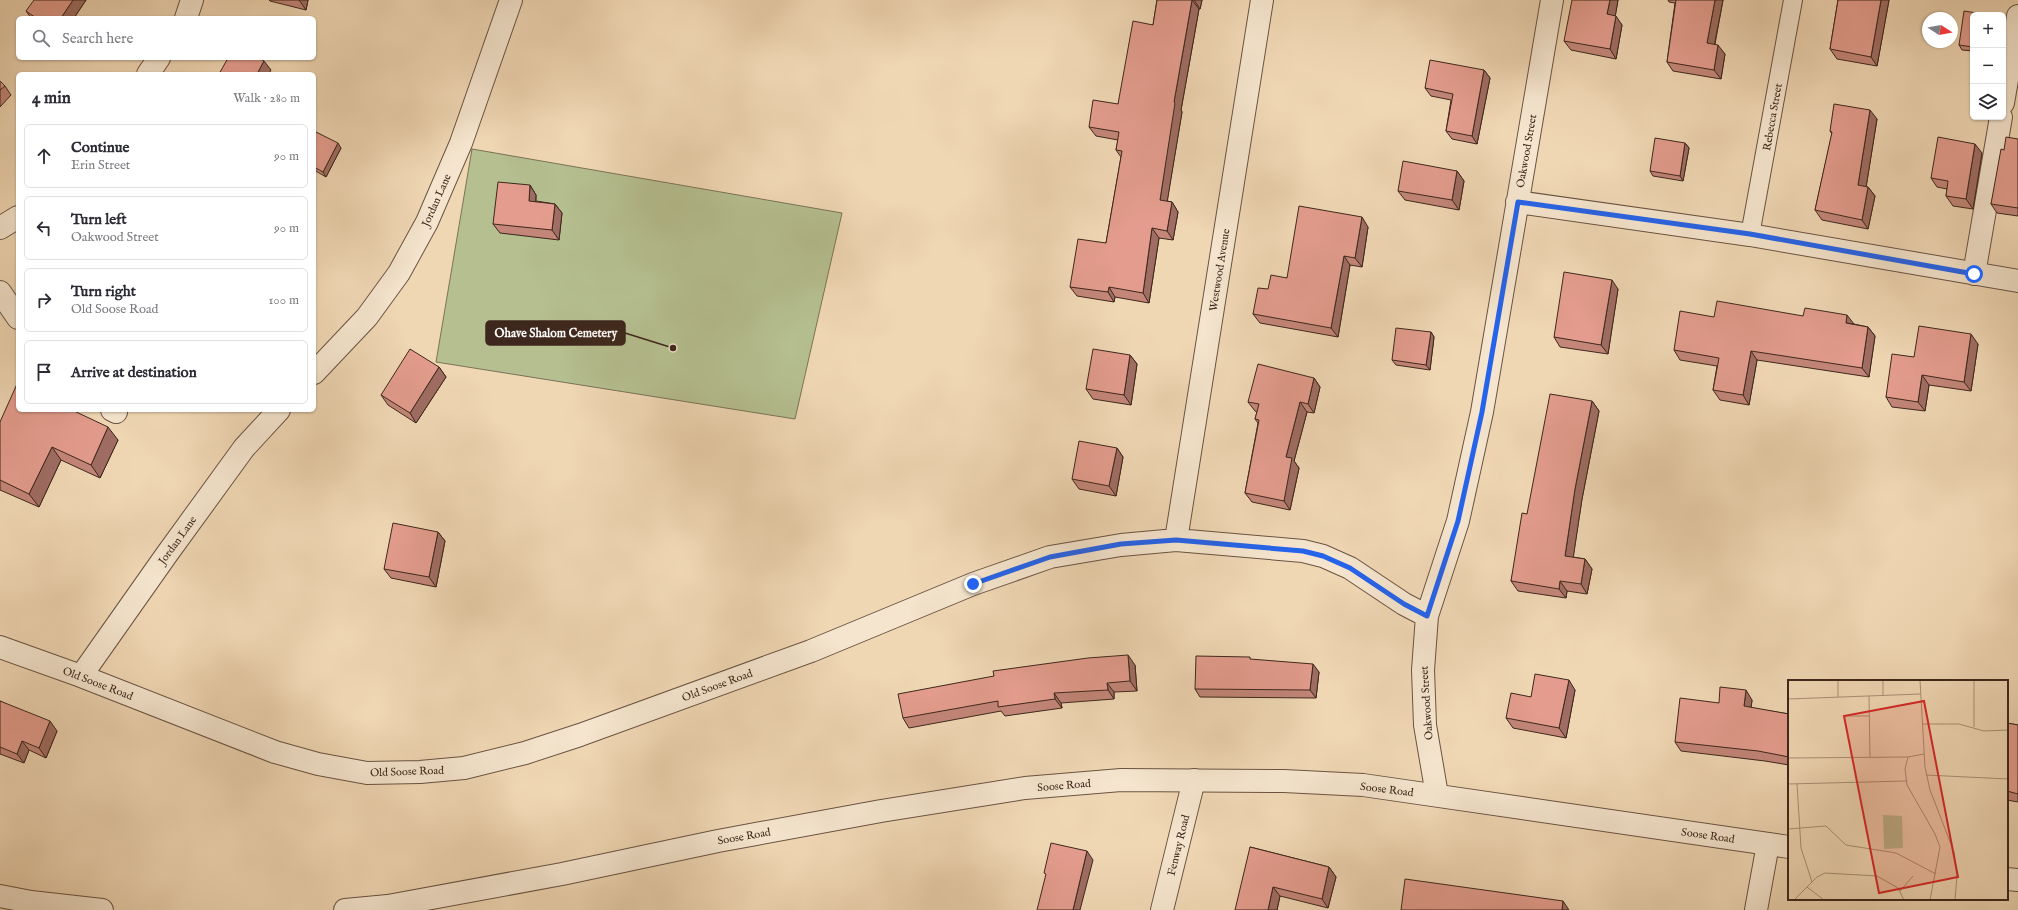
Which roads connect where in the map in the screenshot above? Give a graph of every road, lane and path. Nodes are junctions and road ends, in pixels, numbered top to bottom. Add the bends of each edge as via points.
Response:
1 (192, 0) edge
2 (511, 0) edge
3 (1262, 0) edge
4 (1552, 0) edge
5 (1793, 0) edge
6 (187, 16) edge
7 (2018, 16) edge
8 (158, 60) edge
9 (149, 72) edge
10 (2006, 86) edge
11 (2000, 120) edge
12 (1518, 202) junction
13 (16, 218) edge
14 (0, 228) edge
15 (1750, 234) junction
16 (1974, 274) junction
17 (2018, 281) edge
18 (0, 292) edge
19 (16, 315) edge
20 (316, 371) edge
21 (277, 412) edge
22 (1176, 540) junction
23 (1427, 616) junction
24 (0, 647) edge
25 (81, 676) junction
26 (1194, 780) junction
27 (1437, 795) junction
28 (1768, 844) junction
29 (1788, 847) edge
30 (2008, 879) edge
31 (2018, 880) edge
32 (0, 896) edge
33 (102, 910) edge
34 (345, 910) edge
35 (1162, 910) edge
36 (1756, 910) edge

1 - 6 street
2 - 20 street, Jordan Lane via 461,143 427,222 400,273 368,316
3 - 22 street, Westwood Avenue
4 - 12 street, Oakwood Street
5 - 15 lane, Rebecca Street
7 - 10 street
8 - 9 street
11 - 16 street
12 - 15 street
12 - 23 street, Oakwood Street via 1482,412 1462,506
13 - 14 street
15 - 16 street
16 - 17 street
18 - 19 street
21 - 25 street, Jordan Lane via 244,448
22 - 23 street, Old Soose Road via 1303,551 1323,556 1350,568
22 - 25 street, Old Soose Road via 1121,544 1050,557 973,584 811,651 595,729 525,753 464,768 366,773 318,764 274,752
23 - 27 street, Oakwood Street via 1423,670 1425,725
24 - 25 street, Old Soose Road
26 - 27 street, Soose Road via 1355,785
26 - 34 street, Soose Road via 1121,780 1025,788 718,841 562,874 388,906
26 - 35 street, Fenway Road
27 - 28 street, Soose Road
28 - 29 street, Soose Road
28 - 36 street
30 - 31 street
32 - 33 street

